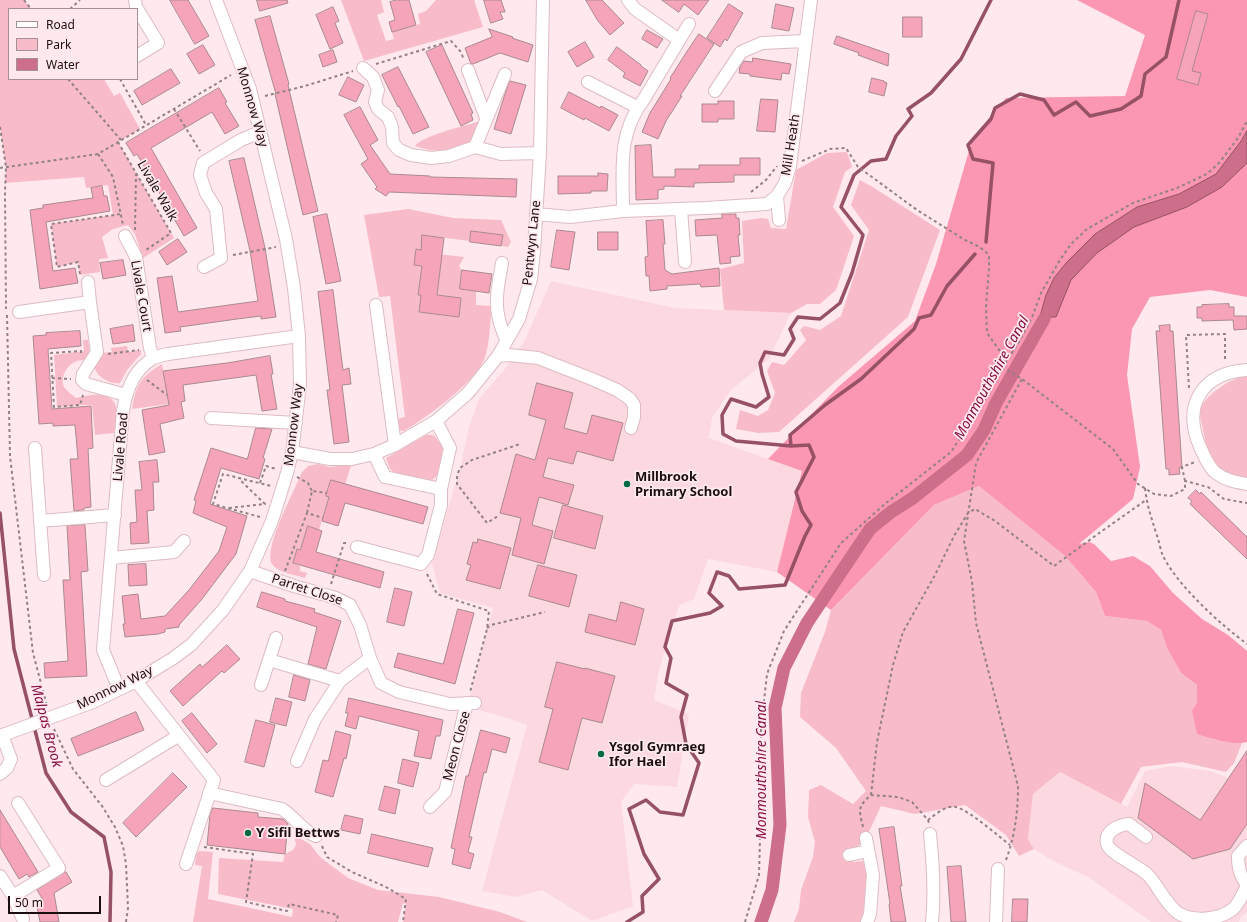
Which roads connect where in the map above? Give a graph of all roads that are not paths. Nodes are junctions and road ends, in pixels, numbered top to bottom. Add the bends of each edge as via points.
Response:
1 (216, 0) edge
2 (543, 0) edge
3 (628, 0) edge
4 (811, 0) edge
5 (138, 10) edge
6 (689, 24) dead end
7 (679, 40) junction
8 (805, 41) junction
9 (138, 55) edge
10 (362, 68) dead end
11 (468, 70) dead end
12 (505, 74) dead end
13 (588, 82) dead end
14 (715, 91) dead end
15 (637, 107) junction
16 (486, 118) junction
17 (260, 132) junction
18 (475, 148) junction
19 (540, 153) junction
20 (777, 196) junction
21 (681, 209) junction
22 (623, 211) junction
23 (536, 214) junction
24 (779, 220) dead end
25 (130, 235) road end
26 (685, 262) dead end
27 (502, 263) dead end
28 (204, 267) dead end
29 (88, 282) road end
30 (90, 302) junction
31 (376, 305) dead end
32 (19, 312) dead end
33 (299, 336) junction
34 (506, 340) junction
35 (152, 353) junction
36 (498, 356) junction
37 (1247, 370) edge
38 (126, 395) junction
39 (211, 418) dead end
40 (436, 422) junction
41 (296, 423) junction
42 (631, 428) dead end
43 (396, 445) junction
44 (35, 448) dead end
45 (292, 452) junction
46 (374, 454) junction
47 (1247, 484) edge
48 (441, 489) junction
49 (115, 515) junction
50 (40, 521) junction
51 (184, 541) dead end
52 (357, 547) road end
53 (111, 558) junction
54 (250, 571) junction
55 (44, 575) dead end
56 (276, 638) dead end
57 (370, 658) junction
58 (269, 660) junction
59 (136, 681) junction
60 (340, 681) junction
61 (261, 685) dead end
62 (119, 689) junction
63 (471, 703) joint
64 (5, 734) edge
65 (178, 736) junction
66 (297, 761) dead end
67 (0, 774) edge
68 (106, 780) dead end
69 (209, 793) junction
70 (18, 803) dead end
71 (430, 807) dead end
72 (930, 834) road end
73 (316, 836) road end
74 (1146, 837) dead end
75 (866, 838) road end
76 (1247, 846) edge
77 (868, 851) junction
78 (849, 855) dead end
79 (186, 864) dead end
80 (998, 869) road end
81 (0, 876) edge
82 (1247, 885) edge
83 (13, 896) junction
84 (23, 919) dead end
85 (867, 922) edge
86 (932, 922) edge
87 (996, 922) edge

1 - 17 street, Monnow Way via 243,68
2 - 19 street, Pentwyn Lane
3 - 7 street via 635,9
4 - 8 street, Mill Heath
5 - 9 street via 158,43
6 - 7 street
7 - 15 street
8 - 14 street via 762,43 741,52 729,80
8 - 20 street, Mill Heath via 784,164 785,183
10 - 18 street via 373,77 378,90 375,102 378,109 388,117 392,127 393,143 399,150 431,158 450,156
11 - 16 street
12 - 16 street
13 - 15 street
15 - 22 street via 626,134 622,153
16 - 18 street
17 - 28 street via 241,140 203,163 200,174 206,193 216,209 221,258
17 - 33 street, Monnow Way via 287,245
18 - 19 street via 500,154
19 - 23 street, Pentwyn Lane
20 - 21 street via 767,204
20 - 24 street
21 - 22 street
21 - 26 street
22 - 23 street via 570,217
23 - 34 street, Pentwyn Lane via 531,279 519,319
25 - 35 street, Livale Court
27 - 34 street via 497,293 499,319
29 - 30 street
30 - 32 street
30 - 38 street via 97,352 84,379
31 - 43 street
33 - 35 street via 168,354
33 - 41 street, Monnow Way via 300,385
34 - 36 street, Pentwyn Lane
35 - 38 street, Livale Road
36 - 40 street, Pentwyn Lane via 468,393
36 - 42 street via 538,358 617,390 634,405
37 - 47 street via 1235,370 1210,382 1199,396 1194,408 1198,442 1215,472 1232,482
38 - 49 street, Livale Road
39 - 41 street
40 - 43 street, Pentwyn Lane
40 - 48 street via 450,448
41 - 45 street, Monnow Way
43 - 46 street, Pentwyn Lane
44 - 50 street
45 - 46 street, Pentwyn Lane via 330,459 352,459
45 - 54 street, Monnow Way via 288,473 272,521
46 - 48 street via 386,477
48 - 52 street via 441,505 428,555 421,564
49 - 50 street
49 - 53 street, Livale Road
50 - 55 street
51 - 53 street via 174,552
53 - 62 street, Livale Road via 103,650
54 - 57 street, Parret Close via 350,605 360,625
54 - 59 street, Monnow Way via 223,610 191,644
56 - 58 street
57 - 60 street
57 - 63 street, Parret Close via 380,683 399,692 450,704
58 - 60 street
58 - 61 street
59 - 62 street, Monnow Way
59 - 65 street
60 - 66 street via 315,719
62 - 64 street, Monnow Way via 92,702
63 - 71 street, Meon Close via 445,792
64 - 67 street via 11,759 7,768
65 - 68 street
65 - 69 street via 214,780
69 - 73 street via 282,809 305,830
69 - 79 street
70 - 83 street via 59,868
72 - 86 street via 933,862
74 - 82 street via 1129,824 1118,826 1111,831 1107,844 1112,851 1148,875 1179,914 1207,919 1220,916 1234,908
75 - 77 street
76 - 82 street via 1238,856 1238,867
77 - 78 street
77 - 85 street via 873,875
80 - 87 street
81 - 83 street
83 - 84 street

